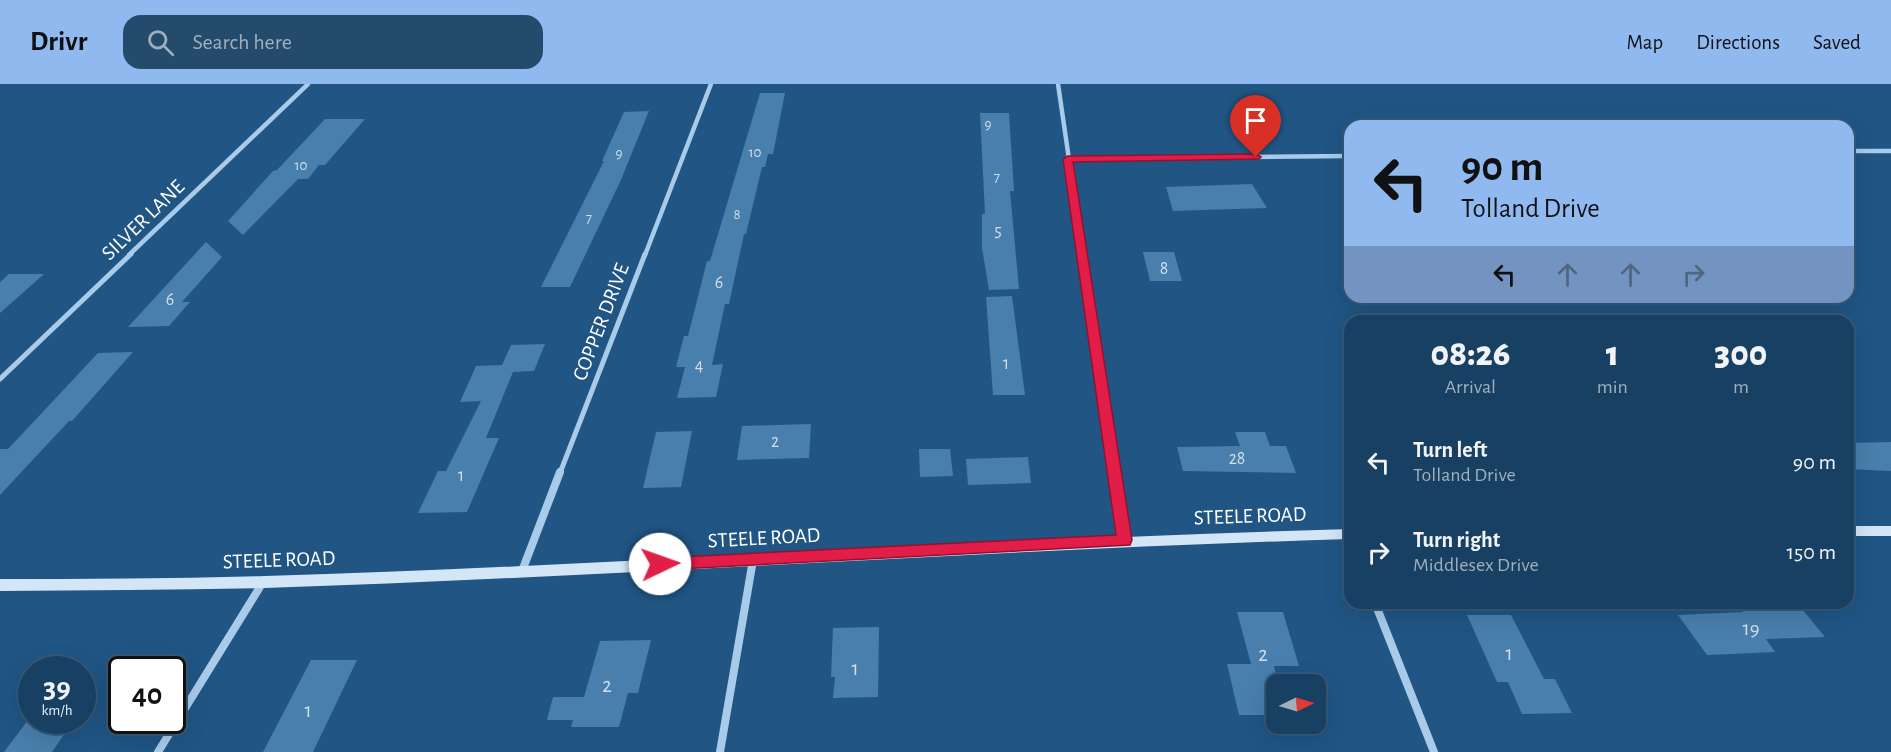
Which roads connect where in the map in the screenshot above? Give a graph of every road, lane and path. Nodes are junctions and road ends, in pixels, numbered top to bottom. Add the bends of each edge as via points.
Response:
1 (308, 84) edge
2 (711, 84) edge
3 (1058, 84) edge
4 (1891, 150) edge
5 (1854, 151) edge
6 (1344, 156) edge
7 (1068, 159) junction
8 (0, 379) edge
9 (1854, 531) edge
10 (1891, 531) edge
11 (1344, 536) edge
12 (1125, 540) junction
13 (753, 559) junction
14 (522, 572) junction
15 (263, 582) junction
16 (0, 585) edge
17 (1377, 609) edge
18 (158, 752) edge
19 (720, 752) edge
20 (1434, 752) edge

1 - 8 street, SILVER LANE
2 - 14 street, COPPER DRIVE
3 - 7 street
4 - 5 street
6 - 7 street
7 - 12 street
9 - 10 street
11 - 12 street, STEELE ROAD
12 - 13 street, STEELE ROAD
13 - 14 street, STEELE ROAD
13 - 19 street
14 - 15 street, STEELE ROAD
15 - 16 street, STEELE ROAD
15 - 18 street
17 - 20 street

